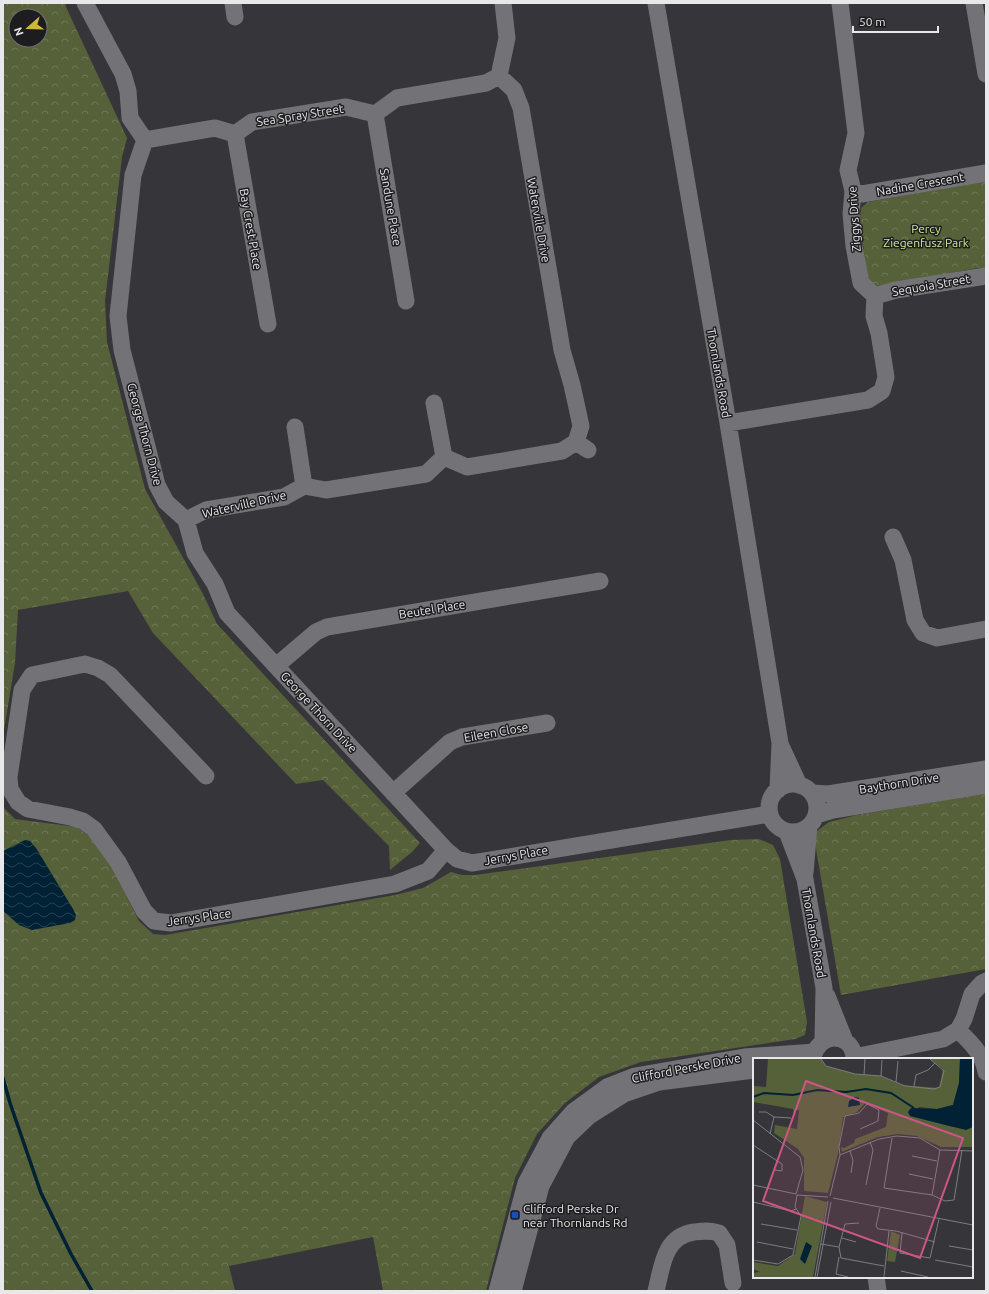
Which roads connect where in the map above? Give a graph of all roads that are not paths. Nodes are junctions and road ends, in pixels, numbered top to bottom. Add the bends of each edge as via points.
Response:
1 (85, 3) edge
2 (503, 3) edge
3 (656, 3) edge
4 (840, 3) edge
5 (974, 3) edge
6 (986, 74) edge
7 (499, 76) junction
8 (374, 114) junction
9 (235, 134) junction
10 (145, 140) junction
11 (986, 173) edge
12 (853, 192) junction
13 (986, 276) edge
14 (875, 296) junction
15 (406, 300) dead end
16 (268, 324) dead end
17 (434, 403) dead end
18 (728, 423) junction
19 (295, 428) dead end
20 (444, 458) junction
21 (304, 486) junction
22 (186, 520) junction
23 (893, 537) dead end
24 (600, 581) dead end
25 (986, 629) edge
26 (276, 666) junction
27 (547, 723) dead end
28 (780, 742) junction
29 (986, 769) edge
30 (206, 776) dead end
31 (986, 786) edge
32 (806, 789) junction
33 (778, 790) junction
34 (393, 793) junction
35 (770, 814) junction
36 (813, 821) junction
37 (787, 832) junction
38 (446, 850) junction
39 (804, 879) junction
40 (986, 981) edge
41 (824, 988) junction
42 (958, 1030) junction
43 (845, 1041) junction
44 (817, 1051) edge
45 (854, 1058) edge
46 (753, 1070) edge
47 (986, 1072) edge
48 (866, 1278) edge
49 (876, 1278) edge
50 (733, 1283) dead end
51 (497, 1291) edge
52 (513, 1291) edge
53 (656, 1291) edge
54 (868, 1291) edge
55 (878, 1291) edge

1 - 10 street via 122,74 128,91 130,118
2 - 7 street via 507,38
3 - 18 street, Thornlands Road
4 - 12 street, Ziggys Drive via 856,134 848,170
5 - 6 street
7 - 8 street via 486,83 398,98
7 - 20 street, Waterville Drive via 514,90 521,108 562,350 581,426 582,446 467,467
8 - 9 street, Sea Spray Street via 346,107 252,122
8 - 15 street, Sandune Place
9 - 10 street via 215,128
9 - 16 street, Bay Crest Place
10 - 22 street, George Thorn Drive via 133,175 118,316 122,350 157,485 166,502
11 - 12 street, Nadine Crescent via 862,194
12 - 14 street, Ziggys Drive via 851,214 861,283
13 - 14 street, Sequoia Street via 896,290
14 - 18 street via 874,316 886,377 882,391 868,400
17 - 20 street
18 - 28 street, Thornlands Road
19 - 21 street
20 - 21 street via 426,474 326,490
21 - 22 street, Waterville Drive via 284,497 206,510
22 - 26 street, George Thorn Drive via 195,553 215,584 227,613
23 - 25 street via 903,560 915,620 923,633 937,638
24 - 26 street, Beutel Place via 327,626 316,632
26 - 34 street, George Thorn Drive
27 - 34 street, Eileen Close via 462,737 450,742
28 - 32 street, Thornlands Road
28 - 33 street, Thornlands Road
29 - 32 street, Baythorn Drive via 828,794
30 - 38 street, Jerrys Place via 110,675 98,668 85,664 41,672 32,675 22,690 9,777 10,789 18,802 28,809 70,817 83,821 94,829 118,862 144,911 154,921 171,923 395,884 428,872
31 - 36 street, Baythorn Drive via 833,810
32 - 33 street via 792,784
32 - 36 street, Thornlands Road via 815,800 817,808
33 - 35 street, Thornlands Road via 770,801
34 - 38 street, George Thorn Drive
35 - 37 street, Thornlands Road via 776,826
35 - 38 street, Jerrys Place via 472,863 457,859
36 - 37 street via 803,830
36 - 39 street, Thornlands Road
37 - 39 street, Thornlands Road
39 - 41 street, Thornlands Road
40 - 42 street via 972,994
41 - 43 street, Thornlands Road
41 - 44 street, Thornlands Road
42 - 45 street via 944,1039
42 - 47 street via 978,1051
43 - 44 street, Clifford Perske Drive via 834,1038
43 - 45 street, Thornlands Road via 850,1045
44 - 51 street, Clifford Perske Drive via 744,1057 635,1076 607,1087 574,1111 550,1138 526,1183
46 - 52 street, Clifford Perske Drive via 659,1082 624,1094 589,1116 567,1137 541,1186
48 - 54 street
49 - 55 street
50 - 53 street via 727,1245 719,1233 709,1230 686,1233 670,1246 666,1252

